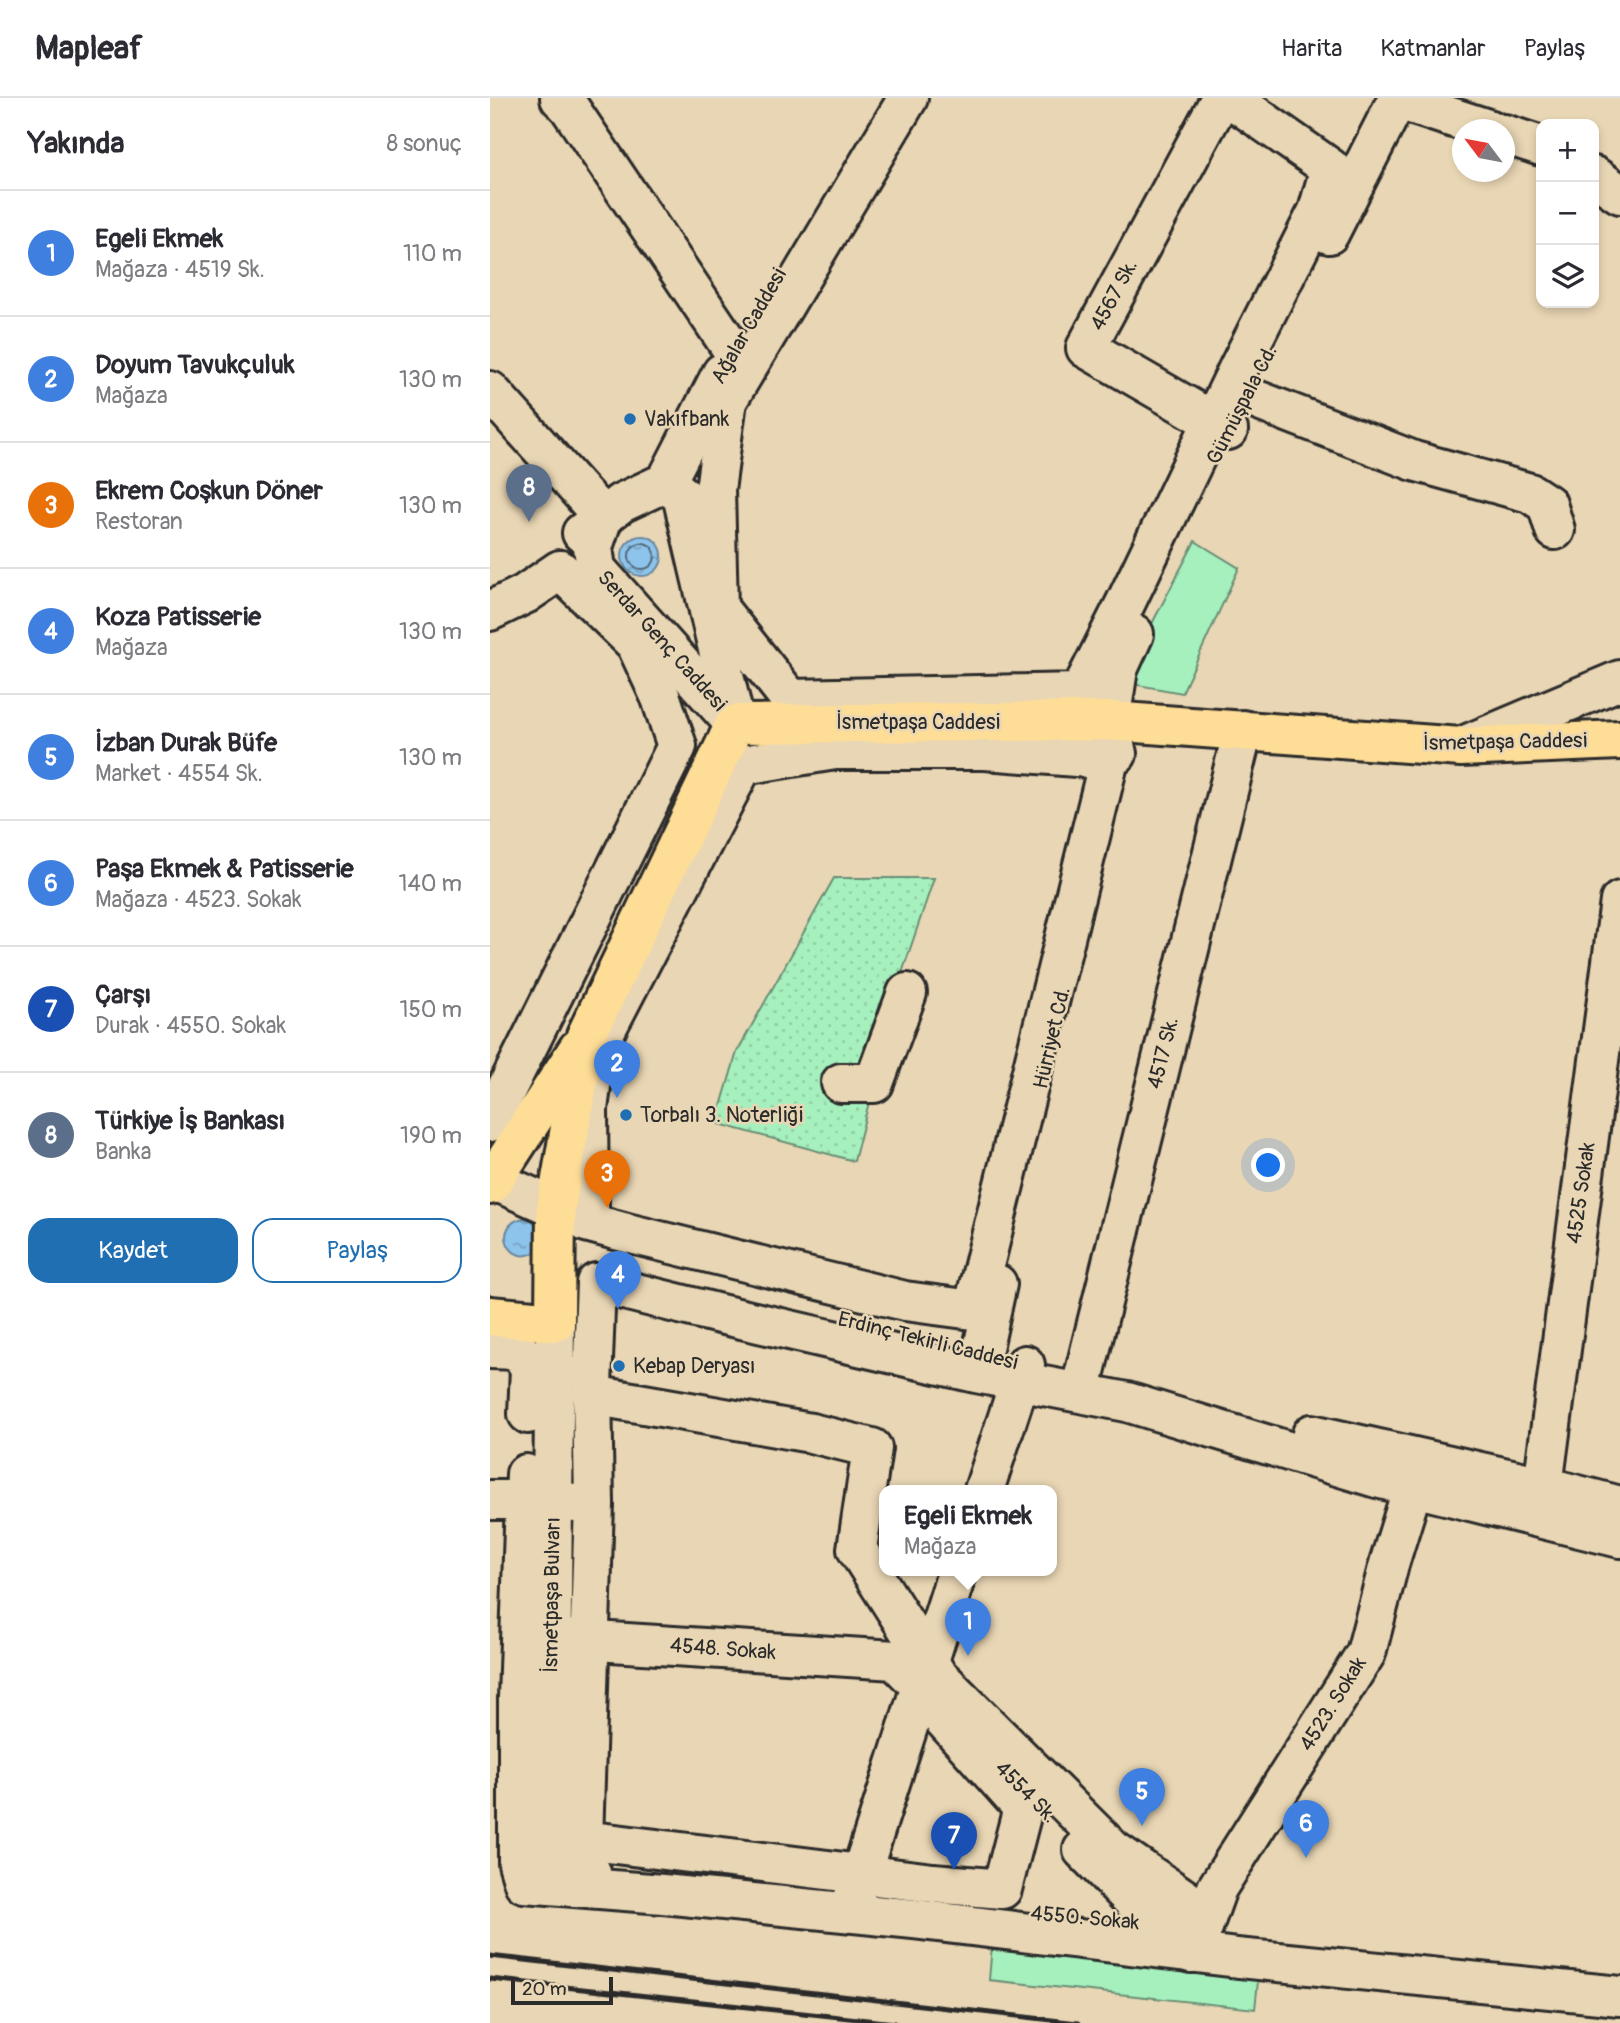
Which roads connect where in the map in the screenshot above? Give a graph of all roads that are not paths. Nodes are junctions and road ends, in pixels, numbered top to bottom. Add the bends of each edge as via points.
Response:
1 (560, 98) edge
2 (881, 98) edge
3 (908, 98) edge
4 (1221, 98) edge
5 (1230, 98) edge
6 (1261, 98) edge
7 (1398, 99) edge
8 (1458, 119) edge
9 (1515, 138) edge
10 (1536, 144) edge
11 (1362, 170) junction
12 (734, 352) junction
13 (490, 390) edge
14 (1246, 396) junction
15 (1220, 426) junction
16 (666, 482) junction
17 (603, 517) junction
18 (1555, 530) dead end
19 (490, 600) edge
20 (490, 611) edge
21 (1620, 680) edge
22 (1110, 721) junction
23 (736, 724) junction
24 (1243, 730) junction
25 (1620, 740) edge
26 (1461, 747) junction
27 (1620, 901) edge
28 (907, 993) dead end
29 (586, 1036) junction
30 (841, 1083) dead end
31 (490, 1122) edge
32 (491, 1181) edge
33 (573, 1210) junction
34 (555, 1263) junction
35 (491, 1321) edge
36 (555, 1322) junction
37 (981, 1357) junction
38 (1022, 1373) junction
39 (1084, 1376) junction
40 (592, 1395) junction
41 (1417, 1473) junction
42 (986, 1485) edge
43 (1543, 1486) junction
44 (523, 1501) edge
45 (594, 1504) junction
46 (1620, 1506) edge
47 (1620, 1538) edge
48 (956, 1576) edge
49 (551, 1638) junction
50 (590, 1640) junction
51 (925, 1678) junction
52 (549, 1868) joint
53 (857, 1886) junction
54 (1184, 1934) junction
55 (1620, 1978) edge
56 (1620, 1996) edge

1 - 12 street
2 - 12 street, Ağalar Caddesi
3 - 15 street via 727,401 715,490 718,608 790,699 1080,693
4 - 15 street, 4567 Sk. via 1086,348
5 - 15 street via 1330,168 1318,211
6 - 11 street
7 - 8 street
7 - 11 street, Gümüşpala Cd.
9 - 10 street
11 - 14 street, Gümüşpala Cd.
12 - 16 street, Ağalar Caddesi
13 - 17 street
14 - 15 street, Gümüşpala Cd.
14 - 18 street via 1414,461 1530,493 1547,503
15 - 22 street, Gümüşpala Cd. via 1118,669
16 - 17 street
16 - 23 street via 682,495
17 - 19 street
17 - 23 street, Serdar Genç Caddesi via 593,547 596,569
20 - 31 street via 560,570 636,643 677,746
21 - 26 street
22 - 23 main road, İsmetpaşa Caddesi
22 - 24 main road, İsmetpaşa Caddesi
22 - 37 street, Hürriyet Cd. via 1118,759
23 - 29 main road
24 - 26 main road, İsmetpaşa Caddesi
24 - 39 street, 4517 Sk.
25 - 26 main road, İsmetpaşa Caddesi
27 - 43 street, 4525 Sokak
28 - 30 street via 874,1083
29 - 32 main road
29 - 33 main road
32 - 33 street
33 - 33 street via 596,1049 743,765 835,750 985,750 1089,758 1107,768 973,1310 905,1301 627,1233 586,1222
33 - 34 main road
34 - 36 main road
34 - 37 street, Erdinç Tekirli Caddesi via 787,1305
35 - 36 main road
35 - 44 street via 530,1368
36 - 44 street, İsmetpaşa Bulvarı
37 - 38 street, Erdinç Tekirli Caddesi
38 - 39 street, Erdinç Tekirli Caddesi
38 - 40 street via 720,1314 596,1283
38 - 41 street
38 - 42 street
39 - 41 street, Erdinç Tekirli Caddesi via 1299,1431
40 - 45 street
40 - 51 street via 872,1448 857,1549
41 - 43 street
41 - 47 street
41 - 54 street, 4523. Sokak via 1366,1653
43 - 46 street
44 - 45 street
44 - 49 street, İsmetpaşa Bulvarı
44 - 54 street via 518,1863 524,1883 914,1919
45 - 50 street
48 - 51 street
49 - 50 street, 4548. Sokak
49 - 52 street, İsmetpaşa Bulvarı
50 - 51 street, 4548. Sokak
50 - 53 street via 583,1840
51 - 53 street
51 - 53 street via 930,1704 1023,1808 1002,1889 933,1883
51 - 54 street via 1113,1850 1186,1900
52 - 53 street, 4550. Sokak
53 - 54 street, 4550. Sokak
54 - 55 street, 4550. Sokak
54 - 56 street

